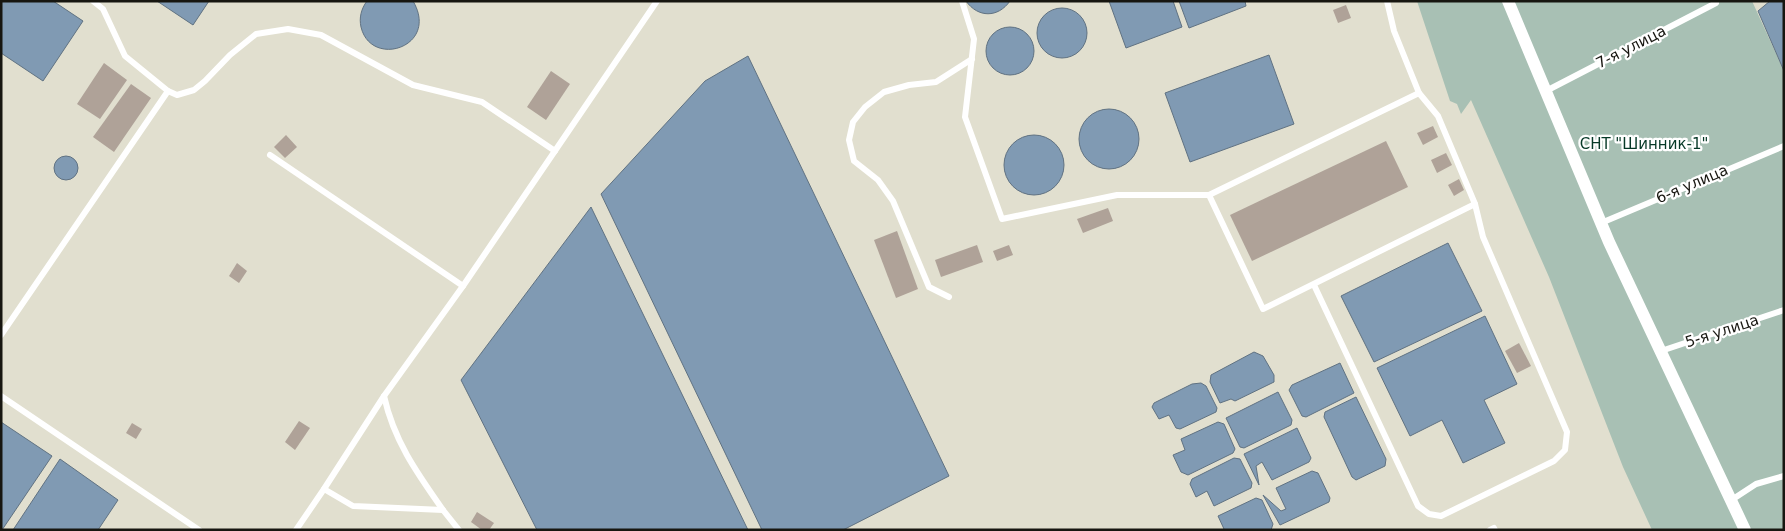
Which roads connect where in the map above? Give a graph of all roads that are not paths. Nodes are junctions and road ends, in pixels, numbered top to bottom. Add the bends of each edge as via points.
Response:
1 (93, 1) edge
2 (657, 1) edge
3 (962, 1) edge
4 (1387, 1) edge
5 (1508, 1) edge
6 (1716, 3) dead end
7 (972, 59) junction
8 (168, 91) junction
9 (1546, 91) junction
10 (1419, 94) junction
11 (1784, 146) edge
12 (555, 151) junction
13 (270, 155) dead end
14 (1209, 195) junction
15 (1475, 204) junction
16 (1601, 223) junction
17 (1314, 285) junction
18 (463, 286) junction
19 (949, 297) dead end
20 (1784, 310) edge
21 (1, 335) edge
22 (1661, 351) junction
23 (1, 396) edge
24 (384, 396) junction
25 (1784, 476) edge
26 (324, 489) junction
27 (1730, 501) junction
28 (443, 510) junction
29 (199, 530) edge
30 (296, 530) edge
31 (459, 530) edge
32 (1490, 530) edge
33 (1495, 530) edge
34 (1745, 530) edge

1 - 8 lane via 103,9 125,56
2 - 12 lane
3 - 7 lane via 974,39
4 - 10 lane via 1394,31
5 - 9 street
6 - 9 lane, 7-я улица
7 - 14 lane via 965,117 1002,219 1117,195
7 - 19 lane via 936,82 884,92 853,122 849,140 854,161 878,180 893,201 929,287
8 - 12 lane via 177,95 194,90 256,34 288,29 321,35 413,85 482,102
8 - 21 lane
9 - 16 street
10 - 14 lane
10 - 15 lane via 1438,116
11 - 16 lane, 6-я улица
12 - 18 lane
13 - 18 lane
14 - 17 lane via 1263,309
15 - 17 lane
15 - 17 lane via 1483,238 1566,432 1564,450 1554,461 1441,516 1429,514 1418,506
16 - 22 street
18 - 24 lane
20 - 22 lane, 5-я улица
22 - 27 street
23 - 29 lane
24 - 26 lane
24 - 28 lane via 389,418 404,450
25 - 27 lane via 1756,484
26 - 28 lane via 352,506
26 - 30 lane
27 - 34 street
28 - 31 lane
32 - 33 lane

